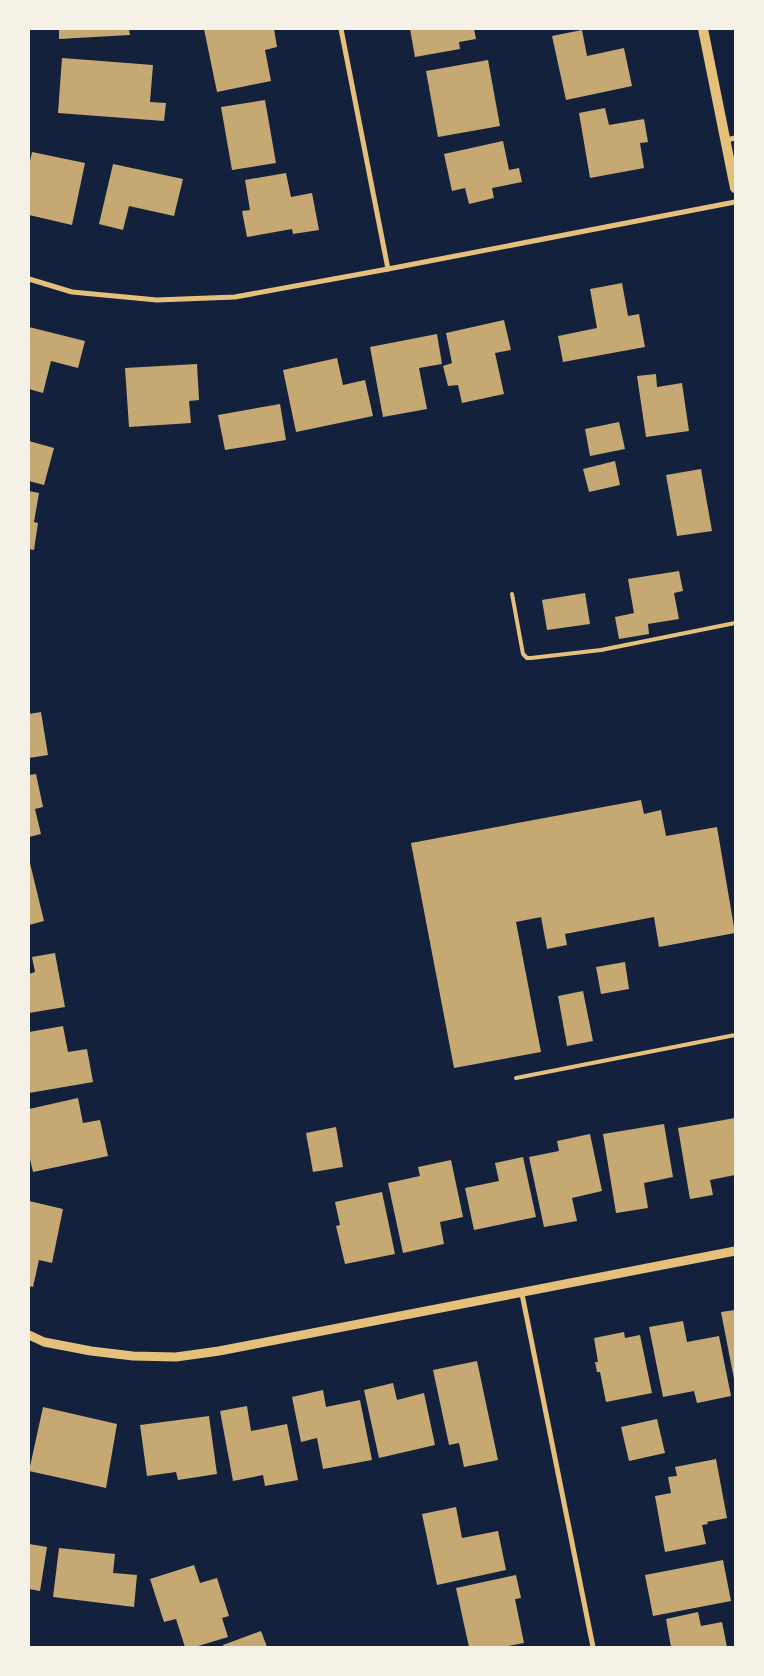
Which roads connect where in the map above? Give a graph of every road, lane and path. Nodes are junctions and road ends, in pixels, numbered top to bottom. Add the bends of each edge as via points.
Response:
1 (341, 29) edge
2 (703, 29) edge
3 (730, 139) edge
4 (735, 188) edge
5 (735, 202) edge
6 (388, 269) junction
7 (29, 279) edge
8 (512, 594) dead end
9 (735, 623) edge
10 (735, 1035) edge
11 (516, 1078) dead end
12 (735, 1251) edge
13 (522, 1294) junction
14 (29, 1336) edge
15 (593, 1647) edge

1 - 6 street
2 - 3 main road
3 - 4 main road
5 - 6 street
6 - 7 street via 235,297 157,300 72,292
8 - 9 lane via 523,654 527,658 601,650
10 - 11 lane
12 - 13 street
13 - 14 street via 219,1351 176,1356 133,1356 44,1342
13 - 15 street

